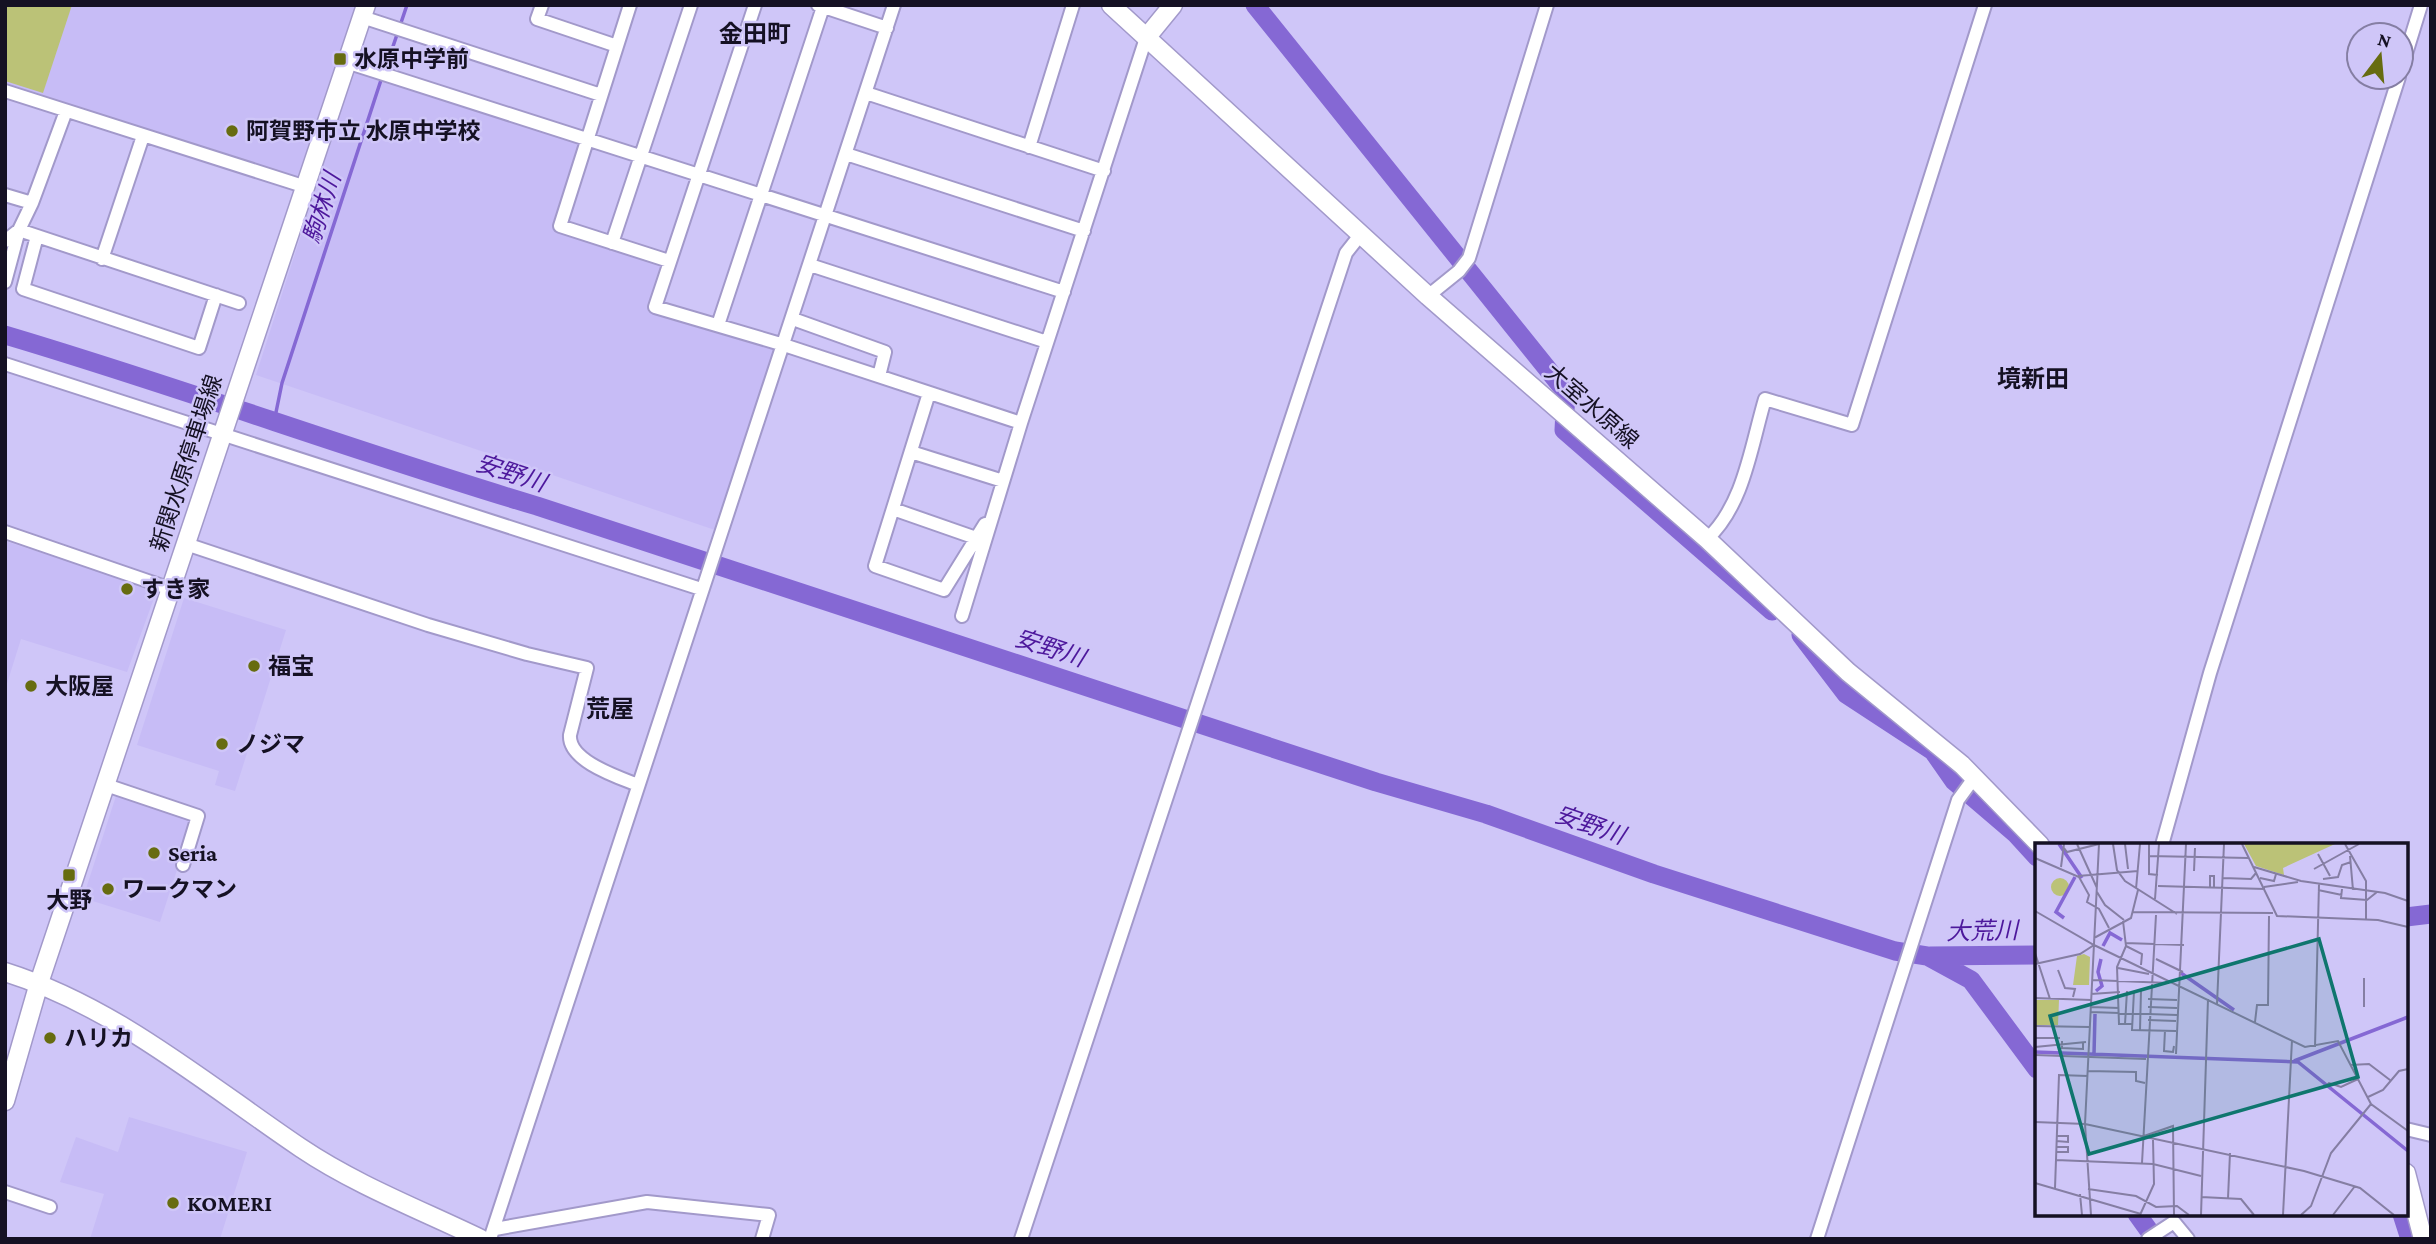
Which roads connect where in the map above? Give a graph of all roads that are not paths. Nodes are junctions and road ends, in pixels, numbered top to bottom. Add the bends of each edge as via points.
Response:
1 (542, 5) edge
2 (630, 5) edge
3 (691, 5) edge
4 (755, 5) edge
5 (894, 5) edge
6 (1073, 5) edge
7 (1111, 5) edge
8 (1173, 5) edge
9 (1548, 5) edge
10 (1985, 5) edge
11 (2421, 5) edge
12 (821, 6) edge
13 (364, 11) edge
14 (2415, 24) edge
15 (887, 28) junction
16 (1146, 38) junction
17 (617, 46) junction
18 (346, 62) junction
19 (5, 91) edge
20 (2395, 91) edge
21 (866, 93) junction
22 (601, 95) junction
23 (66, 111) junction
24 (144, 136) junction
25 (587, 140) junction
26 (1029, 147) junction
27 (846, 154) junction
28 (641, 157) junction
29 (1104, 171) junction
30 (699, 176) junction
31 (303, 186) junction
32 (5, 195) edge
33 (761, 195) junction
34 (32, 203) junction
35 (826, 216) junction
36 (19, 230) junction
37 (1084, 231) junction
38 (1361, 234) junction
39 (37, 236) junction
40 (5, 241) edge
41 (612, 243) junction
42 (103, 259) junction
43 (669, 261) junction
44 (810, 265) junction
45 (5, 282) edge
46 (1064, 292) junction
47 (216, 295) junction
48 (1427, 296) junction
49 (239, 303) dead end
50 (793, 319) junction
51 (718, 325) junction
52 (1047, 342) junction
53 (785, 345) junction
54 (5, 364) edge
55 (879, 376) junction
56 (929, 393) junction
57 (1021, 423) junction
58 (221, 432) junction
59 (911, 452) junction
60 (1003, 481) junction
61 (995, 508) junction
62 (892, 509) junction
63 (5, 532) edge
64 (976, 538) junction
65 (1707, 540) junction
66 (186, 544) junction
67 (702, 587) junction
68 (171, 589) junction
69 (962, 616) dead end
70 (106, 785) junction
71 (638, 785) junction
72 (1968, 785) junction
73 (2038, 843) edge
74 (2163, 843) edge
75 (183, 865) dead end
76 (5, 972) edge
77 (39, 983) junction
78 (5, 1101) edge
79 (2408, 1129) edge
80 (2431, 1135) edge
81 (2408, 1181) edge
82 (5, 1192) edge
83 (50, 1207) dead end
84 (489, 1236) edge
85 (762, 1239) edge
86 (1021, 1239) edge
87 (1817, 1239) edge
88 (2148, 1239) edge
89 (2188, 1239) edge
90 (2423, 1239) edge

1 - 17 street via 537,19
2 - 17 street
3 - 28 street
4 - 30 street
5 - 15 street
6 - 26 street
7 - 16 main road, 大室水原線
8 - 16 main road
9 - 48 street via 1469,258
10 - 65 street via 1852,425 1765,399 1735,500 1724,523
11 - 14 street
12 - 15 street
12 - 33 street
13 - 18 main road, 新関水原停車場線
13 - 22 street
15 - 21 street
16 - 29 street
16 - 38 main road, 大室水原線
17 - 22 street
18 - 25 street
18 - 31 main road, 新関水原停車場線
19 - 23 street
20 - 74 street via 2210,673
21 - 26 street
21 - 27 street
22 - 25 street
23 - 24 street
23 - 34 street
24 - 31 street
24 - 42 street
25 - 28 street
25 - 41 street via 560,226
26 - 29 street
27 - 35 street
27 - 37 street
28 - 30 street
28 - 41 street
29 - 37 street
30 - 33 street
30 - 43 street
31 - 58 main road, 新関水原停車場線
32 - 34 street
33 - 35 street
33 - 51 street
34 - 36 street
35 - 44 street
35 - 46 street
36 - 39 street
36 - 40 street
36 - 45 street
37 - 46 street
38 - 48 main road, 大室水原線
38 - 86 street via 1346,253
39 - 42 street
39 - 47 street via 23,289 198,348
41 - 43 street
42 - 47 street
43 - 51 street via 655,307
44 - 50 street
44 - 52 street
46 - 52 street
47 - 49 street
48 - 65 main road, 大室水原線
50 - 53 street
50 - 55 street via 885,352
51 - 53 street
52 - 57 street
53 - 55 street
53 - 67 street
54 - 58 street
55 - 56 street
56 - 57 street
56 - 59 street
57 - 60 street
58 - 66 main road, 新関水原停車場線
58 - 67 street
59 - 60 street
59 - 62 street
60 - 61 street
61 - 64 street
61 - 69 street
62 - 64 street
62 - 64 street via 874,566 944,590
63 - 68 street
65 - 72 main road, 大室水原線
66 - 68 main road, 新関水原停車場線
66 - 71 street via 428,625 587,668 570,744 593,766
67 - 71 street
68 - 70 main road, 新関水原停車場線
70 - 75 street via 198,816
70 - 77 main road, 新関水原停車場線
71 - 84 street
72 - 73 main road, 大室水原線
72 - 87 street via 1916,930
76 - 77 main road
77 - 78 main road, 新関水原停車場線
77 - 84 main road via 171,1055 326,1163
79 - 80 street
81 - 90 main road
82 - 83 street
84 - 85 street via 647,1202 769,1214
88 - 89 street via 2174,1222

